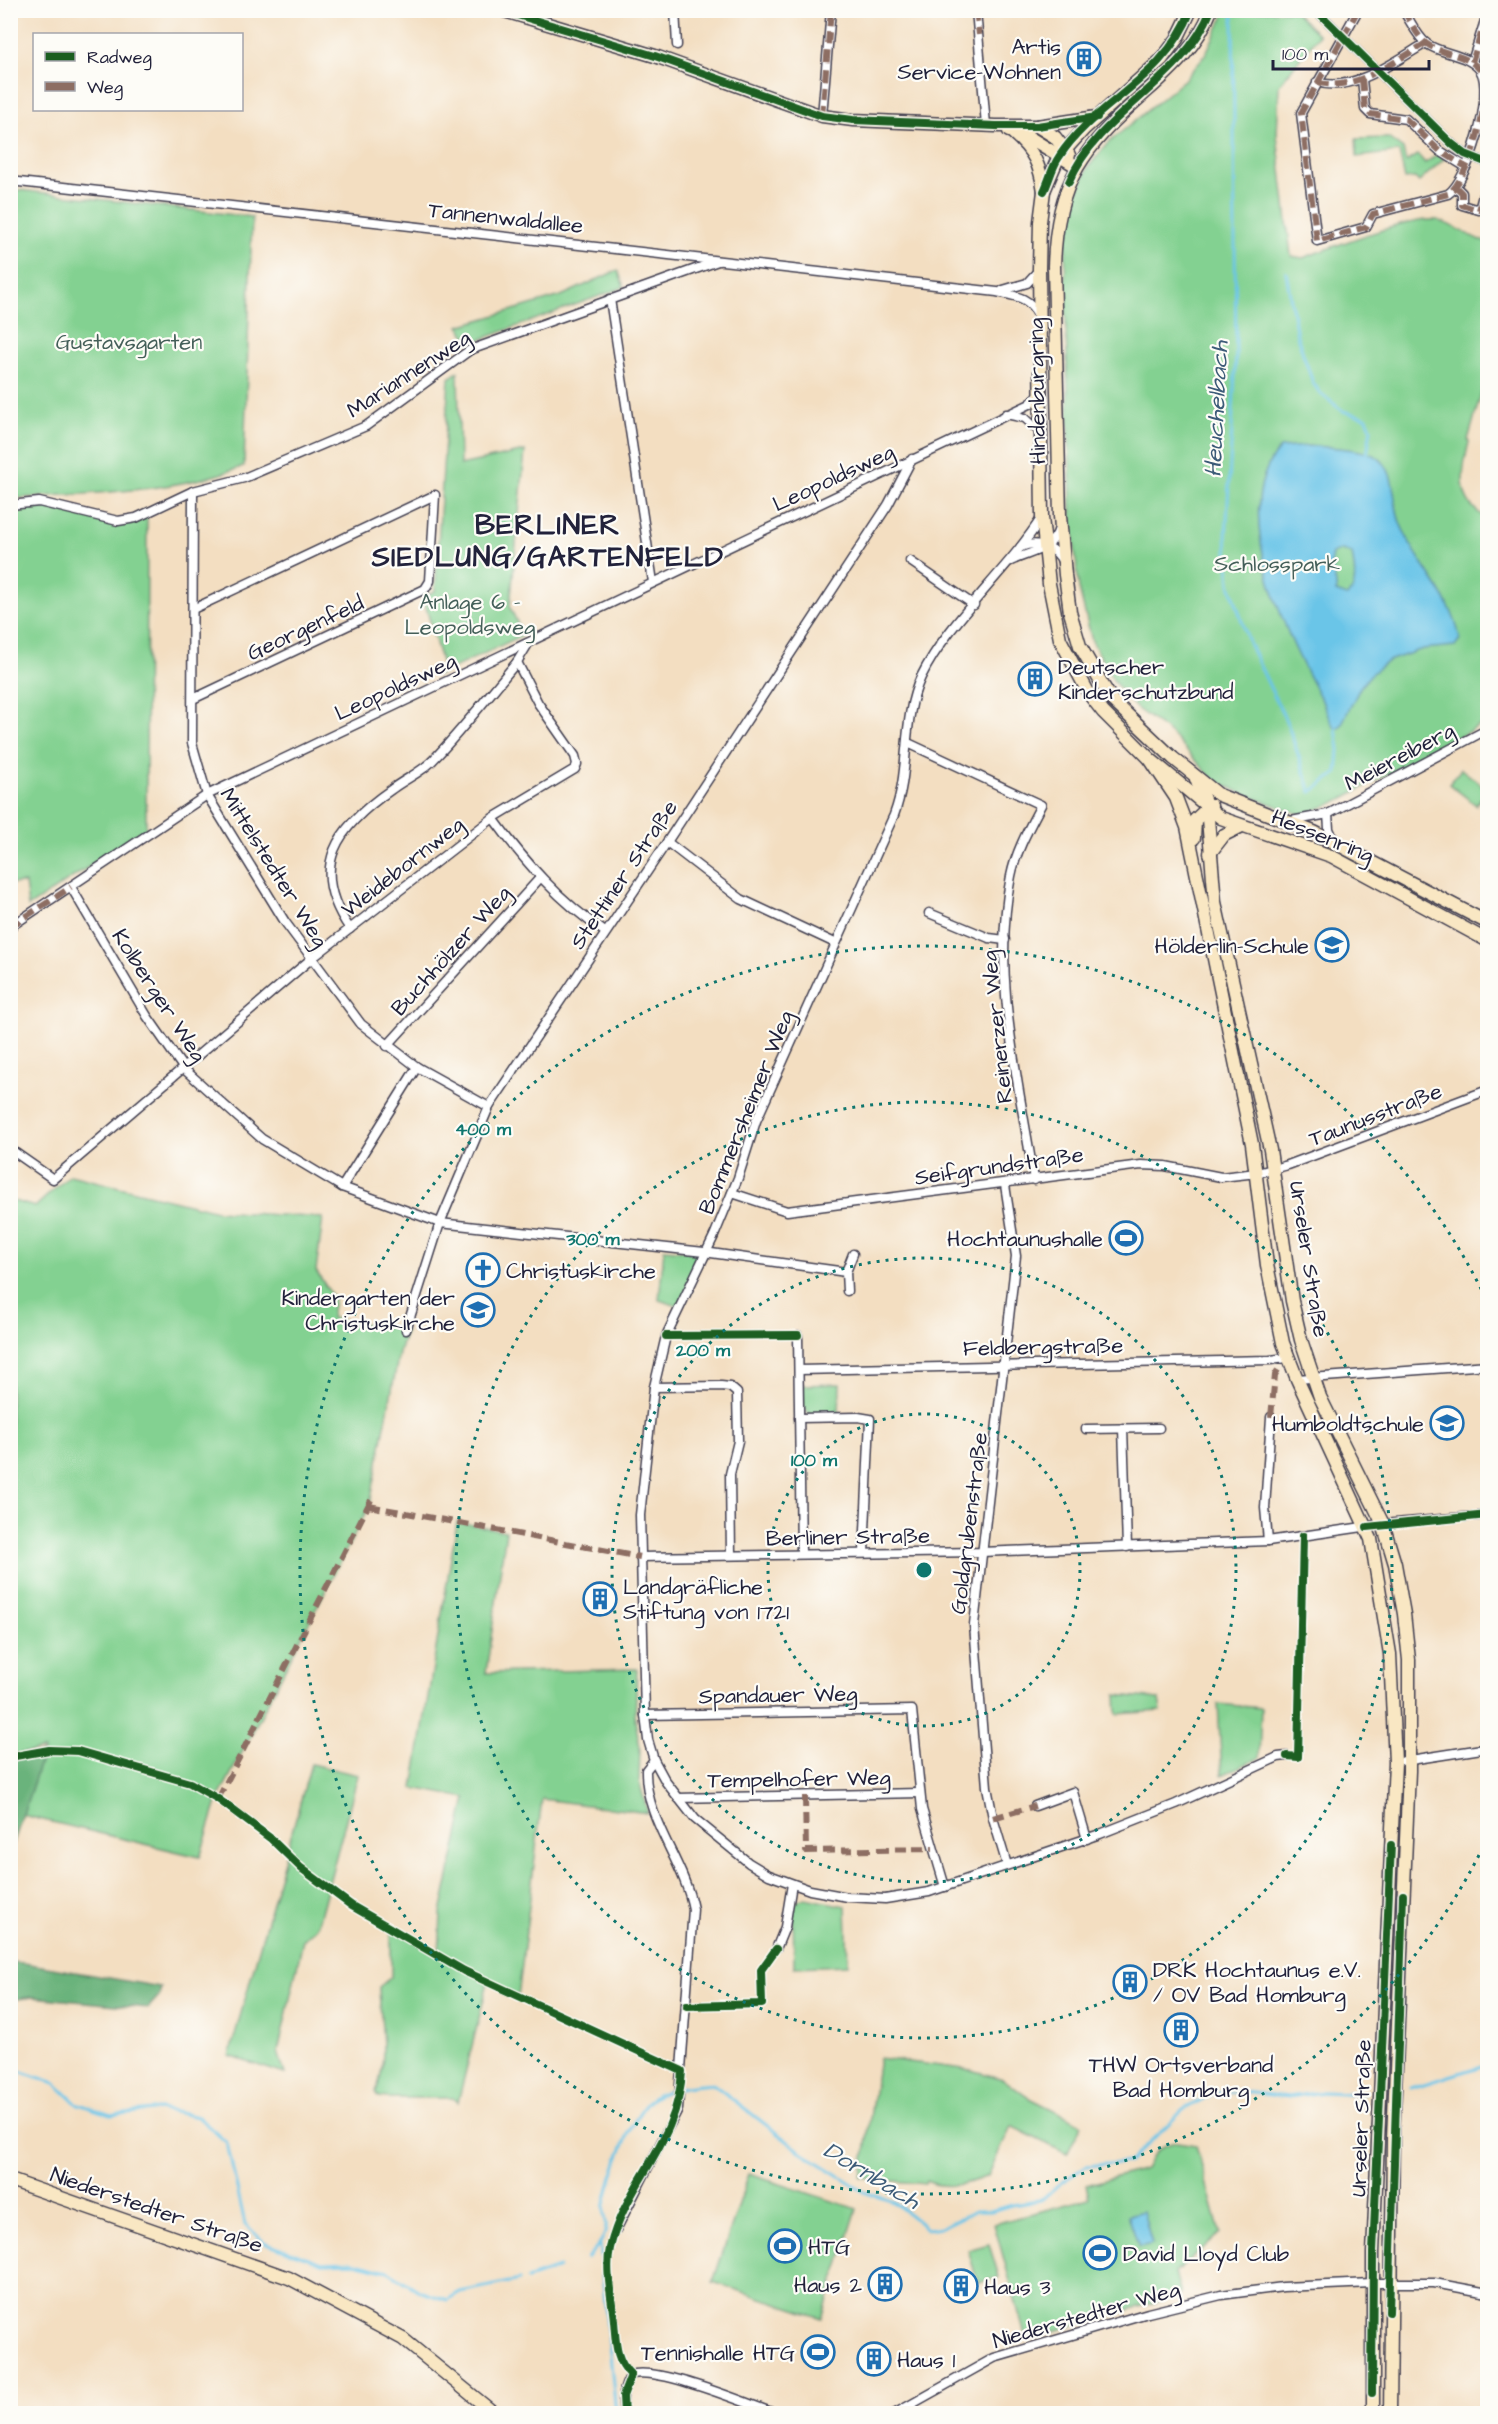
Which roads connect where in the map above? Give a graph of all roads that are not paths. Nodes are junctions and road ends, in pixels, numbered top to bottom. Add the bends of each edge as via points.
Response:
1 (501, 10) edge
2 (675, 10) edge
3 (831, 10) edge
4 (976, 10) edge
5 (1191, 10) edge
6 (1211, 10) edge
7 (1316, 10) edge
8 (1358, 10) edge
9 (1403, 10) edge
10 (1488, 11) edge
11 (1426, 43) junction
12 (677, 45) dead end
13 (1472, 62) junction
14 (1362, 79) junction
15 (1317, 82) junction
16 (822, 116) junction
17 (1097, 117) junction
18 (991, 125) junction
19 (1037, 126) junction
20 (1011, 132) junction
21 (1062, 153) junction
22 (1473, 153) junction
23 (1488, 161) edge
24 (1076, 166) junction
25 (1466, 167) junction
26 (1488, 177) edge
27 (10, 181) edge
28 (1457, 188) junction
29 (1044, 192) junction
30 (721, 260) junction
31 (1039, 269) junction
32 (997, 292) junction
33 (610, 299) junction
34 (1040, 318) junction
35 (1041, 392) junction
36 (1006, 414) junction
37 (1042, 434) junction
38 (912, 459) junction
39 (194, 491) junction
40 (10, 505) edge
41 (1042, 517) junction
42 (1060, 523) junction
43 (1045, 546) junction
44 (1018, 550) junction
45 (1032, 554) junction
46 (910, 561) dead end
47 (1010, 562) junction
48 (1064, 566) junction
49 (1048, 574) junction
50 (653, 582) junction
51 (974, 605) junction
52 (193, 609) junction
53 (528, 643) junction
54 (517, 662) junction
55 (193, 699) junction
56 (1488, 729) edge
57 (908, 742) junction
58 (1150, 759) junction
59 (1196, 778) junction
60 (207, 795) junction
61 (1233, 803) junction
62 (1207, 807) junction
63 (1328, 814) junction
64 (493, 818) junction
65 (1288, 821) junction
66 (1242, 826) junction
67 (668, 842) junction
68 (1336, 843) junction
69 (1210, 853) junction
70 (1195, 870) junction
71 (540, 878) junction
72 (71, 887) junction
73 (930, 913) dead end
74 (1488, 923) edge
75 (10, 927) edge
76 (350, 929) junction
77 (605, 932) junction
78 (1005, 939) junction
79 (1488, 940) edge
80 (836, 943) junction
81 (311, 959) junction
82 (387, 1046) junction
83 (417, 1067) junction
84 (184, 1069) junction
85 (1488, 1090) edge
86 (489, 1107) junction
87 (10, 1149) edge
88 (1274, 1169) junction
89 (1257, 1173) junction
90 (1034, 1180) junction
91 (1005, 1185) junction
92 (342, 1187) junction
93 (732, 1193) junction
94 (440, 1223) junction
95 (704, 1252) junction
96 (853, 1254) dead end
97 (846, 1272) junction
98 (847, 1291) dead end
99 (406, 1330) dead end
100 (798, 1335) dead end
101 (1287, 1358) junction
102 (1005, 1365) junction
103 (1488, 1365) edge
104 (799, 1370) junction
105 (1311, 1377) junction
106 (1297, 1379) junction
107 (654, 1387) junction
108 (1271, 1417) dead end
109 (799, 1418) junction
110 (1123, 1428) junction
111 (1159, 1428) dead end
112 (1086, 1430) dead end
113 (1488, 1515) edge
114 (1383, 1524) junction
115 (1367, 1527) junction
116 (1268, 1541) junction
117 (1127, 1547) junction
118 (981, 1552) junction
119 (864, 1553) junction
120 (801, 1554) junction
121 (731, 1555) junction
122 (640, 1557) junction
123 (645, 1715) junction
124 (1488, 1748) edge
125 (1287, 1756) dead end
126 (654, 1760) junction
127 (1409, 1761) junction
128 (1395, 1762) junction
129 (920, 1793) junction
130 (678, 1798) junction
131 (1035, 1806) dead end
132 (1087, 1839) junction
133 (1008, 1865) junction
134 (792, 1884) junction
135 (945, 1887) junction
136 (776, 1949) dead end
137 (10, 2180) edge
138 (616, 2230) dead end
139 (1372, 2283) junction
140 (1390, 2283) junction
141 (1488, 2293) edge
142 (495, 2414) edge
143 (624, 2414) edge
144 (777, 2414) edge
145 (894, 2414) edge
146 (1373, 2414) edge
147 (1390, 2414) edge

1 - 16 street via 654,56
2 - 12 street
3 - 16 street
4 - 18 street
5 - 17 street, Hindenburgring via 1162,59
6 - 24 street, Hindenburgring via 1194,45 1112,122
7 - 23 street, bridge via 1452,144 1465,154
8 - 15 street
9 - 11 street
10 - 13 street
11 - 13 street
11 - 14 street
13 - 22 street via 1482,72 1484,94
14 - 15 street via 1326,85
14 - 25 street via 1365,109 1370,114 1406,118 1440,151
15 - 28 street via 1301,113 1317,241 1366,227 1373,214 1448,194
16 - 18 street
17 - 19 street
17 - 21 street, Hindenburgring
18 - 19 street
18 - 20 street
19 - 21 street via 1055,137
20 - 21 street
20 - 29 street via 1038,160
21 - 24 street
21 - 29 street, Hindenburgring
22 - 23 street
22 - 25 street
24 - 42 street, Hindenburgring via 1056,229
25 - 28 street
26 - 28 street via 1479,210 1462,205 1462,193
27 - 30 street, Tannenwaldallee
29 - 31 street, Hindenburgring
30 - 32 street, Tannenwaldallee
30 - 33 street, Mariannenweg
31 - 32 street, Tannenwaldallee via 1027,283
31 - 34 street, Hindenburgring
32 - 34 street, Tannenwaldallee via 1022,297 1034,306
33 - 39 street, Mariannenweg via 470,350 366,426 244,478
33 - 50 street
34 - 35 street, Hindenburgring
35 - 36 street, Leopoldsweg via 1030,404
35 - 37 street, Hindenburgring
36 - 37 street via 1025,418
36 - 38 street, Leopoldsweg
37 - 41 street, Hindenburgring
38 - 50 street, Leopoldsweg
38 - 67 street, Stettiner Straße via 888,505
39 - 40 street, Mariannenweg via 147,514 118,521 39,502
39 - 52 street, Mittelstedter Weg
41 - 43 street, Hindenburgring
41 - 44 street, Bommersheimer Weg
42 - 43 street via 1055,538
42 - 48 street, Hindenburgring
43 - 44 street via 1031,544
43 - 45 street
43 - 48 street via 1061,557
43 - 49 street, Hindenburgring
44 - 47 street, Bommersheimer Weg
45 - 47 street
45 - 49 street via 1041,560
46 - 51 street
47 - 51 street, Bommersheimer Weg
48 - 59 street, Hindenburgring via 1070,612 1080,646 1102,684 1112,700
49 - 58 street, Hindenburgring via 1060,639 1075,669 1102,712
50 - 53 street, Leopoldsweg
51 - 57 street, Bommersheimer Weg via 938,648 921,677
52 - 55 street, Mittelstedter Weg
52 - 55 street, Georgenfeld via 435,495 429,584 416,594
53 - 54 street
53 - 60 street, Leopoldsweg
54 - 64 street, Weidebornweg via 577,762 575,769
54 - 76 street via 434,760 376,800 340,840 330,865 330,887 333,902
55 - 60 street, Mittelstedter Weg via 192,743
56 - 63 street, Meiereiberg
57 - 78 street, Reinerzer Weg via 1041,805 1022,842 1011,876
57 - 80 street, Bommersheimer Weg via 897,806
58 - 62 street, Hessenring
58 - 70 street, Urseler Straße via 1182,810
59 - 61 street, Hessenring
59 - 62 street, Urseler Straße
60 - 72 street, Leopoldsweg
60 - 81 street, Mittelstedter Weg
61 - 62 street
61 - 65 street, Hessenring
62 - 66 street, Hessenring via 1227,822
62 - 69 street, Urseler Straße
62 - 70 street, Urseler Straße via 1195,820
63 - 65 street, Meiereiberg
63 - 68 street, Meiereiberg
64 - 71 street
64 - 76 street, Weidebornweg
65 - 68 street, Hessenring
66 - 69 street via 1224,835
66 - 79 street, Hessenring via 1330,856
67 - 77 street, Stettiner Straße
67 - 80 street via 741,898
68 - 74 street, Hessenring
69 - 88 street, Urseler Straße via 1215,902
70 - 89 street, Urseler Straße
71 - 77 street
71 - 82 street, Buchhölzer Weg
72 - 75 street, Leopoldsweg
72 - 84 street, Kolberger Weg via 147,1016
73 - 78 street via 988,938
76 - 81 street, Weidebornweg
77 - 86 street, Stettiner Straße
78 - 90 street, Reinerzer Weg via 1007,999
80 - 93 street, Bommersheimer Weg via 756,1121
81 - 82 street, Mittelstedter Weg via 362,1024
81 - 84 street, Weidebornweg
82 - 83 street, Mittelstedter Weg
83 - 86 street, Mittelstedter Weg
83 - 92 street
84 - 87 street, Weidebornweg via 53,1179
84 - 92 street, Kolberger Weg via 262,1139
85 - 88 street, Taunusstraße
86 - 94 street, Stettiner Straße
88 - 89 street, Seifgrundstraße
88 - 105 street, Urseler Straße via 1292,1301
89 - 90 street, Seifgrundstraße via 1221,1177 1141,1165
89 - 101 street, Urseler Straße via 1267,1265
90 - 91 street, Seifgrundstraße
91 - 93 street, Seifgrundstraße via 787,1211
91 - 102 street, Goldgrubenstraße via 1016,1256
92 - 94 street, Kolberger Weg
93 - 95 street, Bommersheimer Weg
94 - 95 street, Kolberger Weg
94 - 99 street, Stettiner Straße
95 - 97 street, Kolberger Weg
95 - 107 street, Bommersheimer Weg via 666,1336
96 - 97 street
97 - 98 street
100 - 104 street
101 - 102 street, Feldbergstraße
101 - 106 street, Urseler Straße
102 - 104 street, Feldbergstraße
102 - 118 street, Goldgrubenstraße
103 - 105 street
104 - 109 street
105 - 106 street
105 - 114 street, Urseler Straße
106 - 115 street, Urseler Straße
107 - 121 street via 721,1386 736,1393 738,1441 730,1474
107 - 122 street, Bommersheimer Weg via 641,1481
108 - 116 street via 1265,1508
109 - 119 street via 870,1419
109 - 120 street
110 - 111 street
110 - 112 street
110 - 117 street
113 - 114 street, Berliner Straße
114 - 115 street, Berliner Straße
114 - 127 street, Urseler Straße via 1404,1614 1409,1660
115 - 116 street, Berliner Straße
115 - 128 street, Urseler Straße via 1386,1627
116 - 117 street, Berliner Straße
117 - 118 street, Berliner Straße
118 - 119 street, Berliner Straße
118 - 133 street, Goldgrubenstraße via 974,1615 978,1703 989,1804
119 - 120 street, Berliner Straße
120 - 121 street, Berliner Straße
121 - 122 street, Berliner Straße
122 - 123 street, Bommersheimer Weg
123 - 126 street, Bommersheimer Weg
123 - 129 street, Spandauer Weg via 912,1710
124 - 127 street
125 - 132 street
126 - 130 street
126 - 138 street via 646,1770 648,1792 693,1909 682,2080 672,2124
127 - 128 street
127 - 140 street, Urseler Straße
128 - 139 street, Urseler Straße
129 - 130 street, Tempelhofer Weg
129 - 135 street
130 - 134 street via 730,1850 769,1875
131 - 132 street via 1073,1792
132 - 133 street
133 - 135 street
134 - 135 street via 836,1896 867,1898 908,1896
134 - 136 street via 785,1927
137 - 142 street, Niederstedter Straße via 289,2278 403,2339
139 - 140 street, Niederstedter Weg
139 - 145 street, Niederstedter Weg via 1248,2291 1148,2313 994,2358
139 - 146 street, Urseler Straße
140 - 141 street, Niederstedter Weg via 1434,2283
140 - 147 street, Urseler Straße
143 - 144 street via 627,2381 646,2373

